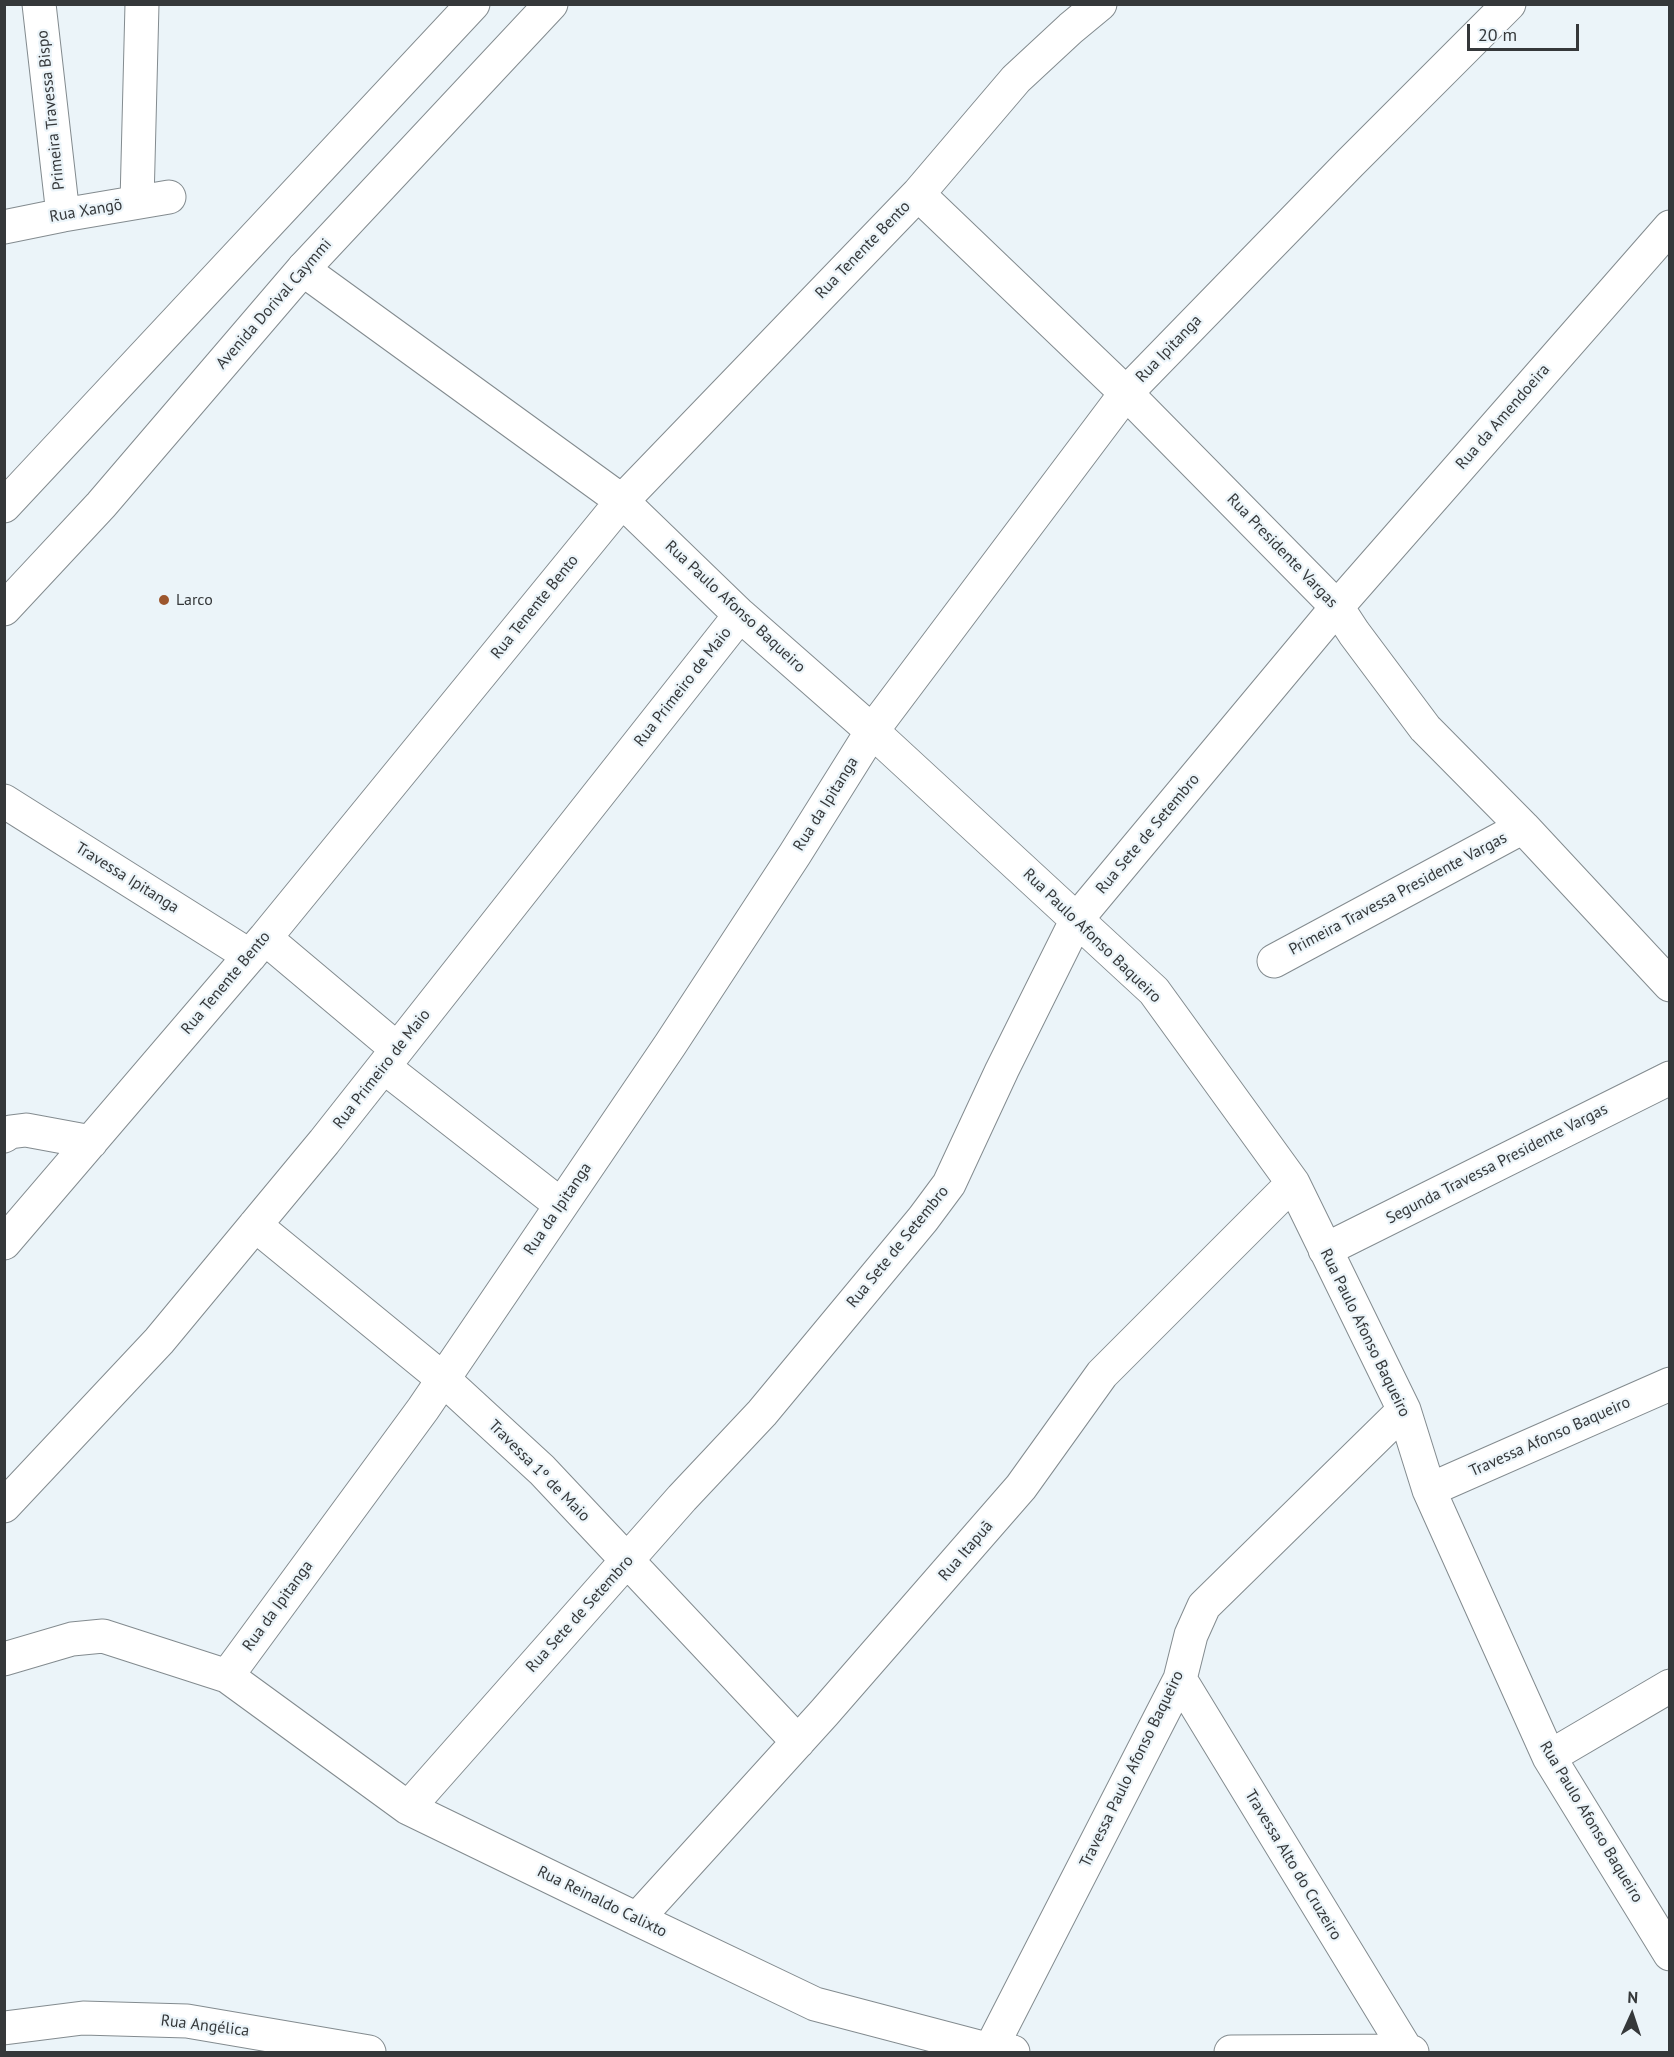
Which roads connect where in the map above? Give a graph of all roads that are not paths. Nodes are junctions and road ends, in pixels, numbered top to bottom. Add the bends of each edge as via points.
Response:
1 (39, 4) edge
2 (142, 4) edge
3 (473, 4) edge
4 (551, 4) edge
5 (1100, 4) edge
6 (1509, 4) edge
7 (1072, 16) edge
8 (918, 194) junction
9 (169, 197) dead end
10 (137, 202) junction
11 (63, 215) junction
12 (1670, 226) edge
13 (4, 227) edge
14 (304, 268) junction
15 (1126, 393) junction
16 (621, 501) junction
17 (4, 506) edge
18 (1337, 606) junction
19 (4, 609) edge
20 (740, 615) junction
21 (872, 730) junction
22 (4, 801) edge
23 (1522, 827) junction
24 (1077, 919) junction
25 (258, 947) junction
26 (1274, 961) dead end
27 (1670, 985) edge
28 (391, 1058) junction
29 (1670, 1078) edge
30 (4, 1136) edge
31 (91, 1142) junction
32 (1293, 1183) junction
33 (561, 1205) junction
34 (255, 1225) junction
35 (4, 1243) edge
36 (1325, 1250) junction
37 (443, 1379) junction
38 (1670, 1384) edge
39 (1404, 1410) junction
40 (1430, 1490) junction
41 (4, 1506) edge
42 (627, 1560) junction
43 (4, 1659) edge
44 (227, 1676) junction
45 (1180, 1679) junction
46 (1670, 1686) edge
47 (798, 1742) junction
48 (1549, 1756) junction
49 (408, 1808) junction
50 (638, 1919) junction
51 (1670, 1954) edge
52 (4, 2028) edge
53 (1002, 2051) edge
54 (369, 2052) edge
55 (1231, 2052) edge
56 (1409, 2052) edge

1 - 11 street, Primeira Travessa Bispo
2 - 10 street
3 - 17 street
4 - 14 street, Avenida Dorival Caymmi
5 - 7 street, Rua Tenente Bento
6 - 15 street, Rua Ipitanga
7 - 8 street, Rua Tenente Bento
8 - 15 street, Rua Presidente Vargas
8 - 16 street, Rua Tenente Bento
9 - 10 street, Rua Xangõ
10 - 11 street, Rua Xangõ
11 - 13 street, Rua Xangõ
12 - 18 street, Rua da Amendoeira
14 - 16 street, Rua Paulo Afonso Baqueiro
14 - 19 street, Avenida Dorival Caymmi via 100,505
15 - 18 street, Rua Presidente Vargas
15 - 21 street, Rua Ipitanga
16 - 20 street, Rua Paulo Afonso Baqueiro
16 - 25 street, Rua Tenente Bento
18 - 23 street, Rua Presidente Vargas via 1425,728
18 - 24 street, Rua Sete de Setembro
20 - 21 street, Rua Paulo Afonso Baqueiro
20 - 28 street, Rua Primeiro de Maio
21 - 24 street, Rua Paulo Afonso Baqueiro
21 - 33 street, Rua da Ipitanga via 795,854
22 - 25 street, Travessa Ipitanga
23 - 26 street, Primeira Travessa Presidente Vargas
23 - 27 street, Rua Presidente Vargas
24 - 32 street, Rua Paulo Afonso Baqueiro via 1154,991
24 - 42 street, Rua Sete de Setembro via 949,1184 762,1413
25 - 28 street, Travessa Ipitanga
25 - 31 street, Rua Tenente Bento
28 - 33 street, Travessa Ipitanga
28 - 34 street, Rua Primeiro de Maio
29 - 36 street, Segunda Travessa Presidente Vargas
30 - 31 street via 26,1130
31 - 35 street, Rua Tenente Bento
32 - 36 street, Rua Paulo Afonso Baqueiro
32 - 47 street, Rua Itapuã via 1102,1374 1021,1487
33 - 37 street, Rua da Ipitanga
34 - 37 street, Travessa 1º de Maio
34 - 41 street, Rua Primeiro de Maio via 159,1341
36 - 39 street, Rua Paulo Afonso Baqueiro
37 - 42 street, Travessa 1º de Maio via 542,1470
37 - 44 street, Rua da Ipitanga
38 - 40 street, Travessa Afonso Baqueiro
39 - 40 street, Rua Paulo Afonso Baqueiro
39 - 45 street, Travessa Paulo Afonso Baqueiro via 1203,1606
40 - 48 street, Rua Paulo Afonso Baqueiro
42 - 47 street, Travessa 1º de Maio
42 - 49 street, Rua Sete de Setembro
43 - 44 street, Rua Reinaldo Calixto via 72,1639 103,1636
44 - 49 street, Rua Reinaldo Calixto
45 - 53 street, Travessa Paulo Afonso Baqueiro
45 - 56 street, Travessa Alto do Cruzeiro
46 - 48 street
47 - 50 street, Rua Itapuã
48 - 51 street, Rua Paulo Afonso Baqueiro
49 - 50 street, Rua Reinaldo Calixto
50 - 53 street, Rua Reinaldo Calixto via 815,2004
52 - 54 street, Rua Angélica via 83,2018 187,2021
55 - 56 street

